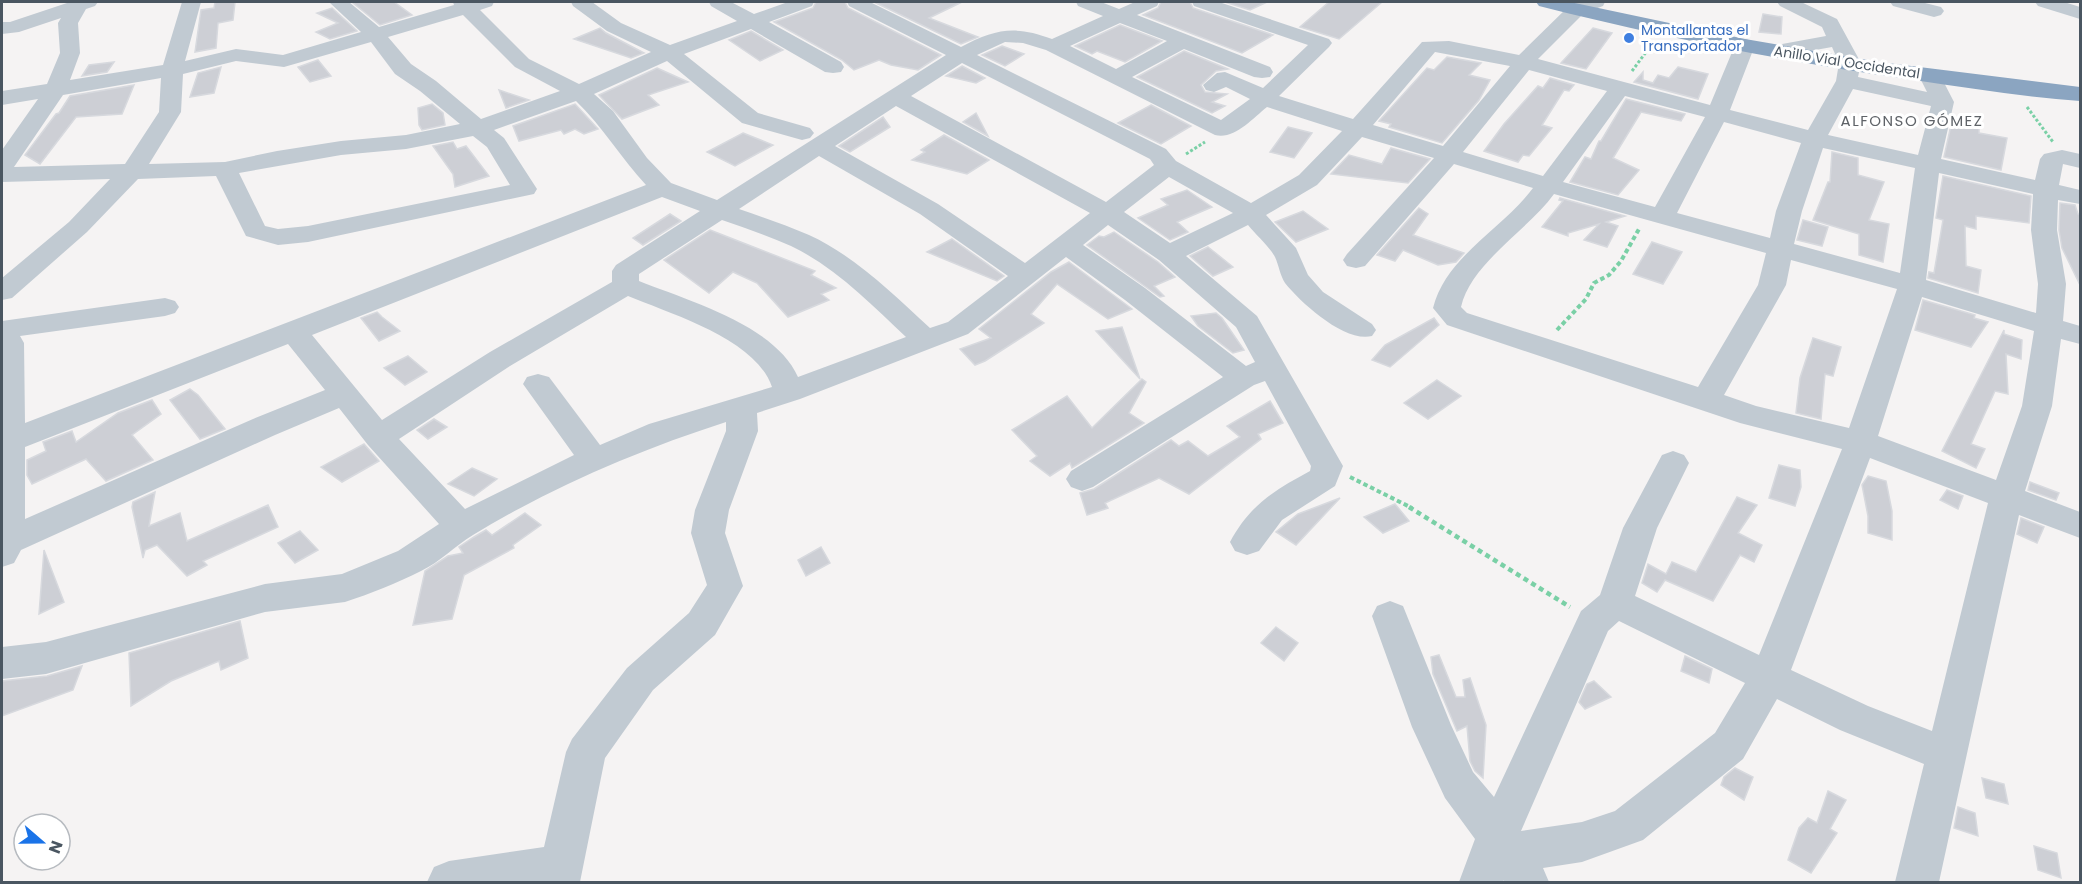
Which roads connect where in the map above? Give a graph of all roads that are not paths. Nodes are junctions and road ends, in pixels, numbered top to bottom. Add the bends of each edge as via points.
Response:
1 (84, 2) edge
2 (191, 2) edge
3 (338, 2) edge
4 (580, 2) edge
5 (718, 2) edge
6 (805, 2) edge
7 (856, 2) edge
8 (1085, 2) edge
9 (1150, 2) edge
10 (1201, 2) edge
11 (1546, 2) edge
12 (1787, 2) edge
13 (1900, 2) edge
14 (2045, 2) edge
15 (473, 3) edge
16 (1587, 5) edge
17 (1934, 11) dead end
18 (2080, 13) edge
19 (1118, 14) junction
20 (752, 20) junction
21 (2, 28) edge
22 (375, 34) junction
23 (1839, 40) junction
24 (1184, 41) junction
25 (1745, 45) junction
26 (1053, 46) junction
27 (1776, 51) junction
28 (670, 53) junction
29 (959, 56) junction
30 (1524, 62) junction
31 (833, 67) dead end
32 (172, 70) junction
33 (1848, 72) junction
34 (1930, 76) junction
35 (1116, 77) junction
36 (1282, 79) junction
37 (1214, 85) dead end
38 (56, 88) junction
39 (1619, 89) junction
40 (579, 92) junction
41 (2080, 94) edge
42 (896, 97) junction
43 (2, 98) edge
44 (1265, 98) junction
45 (1943, 102) junction
46 (1718, 113) junction
47 (477, 128) junction
48 (1358, 128) junction
49 (810, 139) junction
50 (1814, 139) junction
51 (1448, 155) junction
52 (2071, 159) edge
53 (1928, 163) junction
54 (1168, 166) junction
55 (2, 167) edge
56 (225, 169) junction
57 (133, 170) junction
58 (2, 175) edge
59 (1548, 184) junction
60 (662, 188) junction
61 (2046, 189) junction
62 (2080, 197) edge
63 (720, 210) junction
64 (1108, 213) junction
65 (1251, 213) junction
66 (1663, 216) junction
67 (1066, 244) junction
68 (1778, 250) junction
69 (1168, 254) junction
70 (1356, 260) dead end
71 (1025, 276) junction
72 (626, 285) junction
73 (1912, 285) junction
74 (2, 292) edge
75 (165, 307) dead end
76 (2049, 326) junction
77 (2, 330) edge
78 (1362, 330) dead end
79 (294, 332) junction
80 (2080, 335) edge
81 (926, 340) junction
82 (1273, 366) junction
83 (1242, 378) junction
84 (538, 384) dead end
85 (789, 392) junction
86 (345, 394) junction
87 (1706, 400) junction
88 (741, 407) junction
89 (379, 437) junction
90 (10, 441) junction
91 (1860, 442) junction
92 (594, 460) junction
93 (1673, 463) dead end
94 (1083, 480) dead end
95 (2006, 499) junction
96 (2080, 525) edge
97 (461, 526) junction
98 (1247, 542) dead end
99 (5, 548) edge
100 (1604, 613) junction
101 (1390, 616) dead end
102 (2, 663) edge
103 (1769, 678) junction
104 (1947, 755) junction
105 (1512, 856) edge
106 (559, 874) edge
107 (449, 882) edge
108 (1481, 882) edge
109 (1917, 882) edge

1 - 21 street via 12,28
1 - 38 street via 68,23 70,53
2 - 32 street
3 - 22 street
4 - 28 street via 614,27
5 - 20 street
6 - 20 street
7 - 29 street
8 - 19 street
9 - 19 street
10 - 36 street via 1255,12 1322,44
11 - 16 highway, Anillo Vial Occidental
12 - 23 street via 1830,23
13 - 17 street
14 - 18 street
15 - 22 street
15 - 40 street via 497,40 522,63
16 - 25 highway, Anillo Vial Occidental via 1663,28
16 - 30 street
19 - 24 street
19 - 26 street
20 - 28 street
20 - 31 street
22 - 32 street via 284,62 236,55
22 - 47 street via 403,69
23 - 27 street
23 - 33 street
24 - 35 street
24 - 36 street
25 - 27 highway, Anillo Vial Occidental
25 - 46 street
26 - 29 street via 1026,35 1009,34
26 - 35 street
27 - 33 highway, Anillo Vial Occidental
28 - 40 street
28 - 49 street via 750,118
29 - 42 street
29 - 54 street via 985,77 1158,154
30 - 39 street
30 - 48 street via 1449,46 1429,46
30 - 51 street
32 - 38 street
32 - 57 street via 170,112
33 - 34 highway, Anillo Vial Occidental
33 - 45 street
33 - 50 street
34 - 41 highway, Anillo Vial Occidental
34 - 45 street
35 - 44 street via 1223,130
36 - 44 street
37 - 44 street via 1225,78
38 - 43 street
38 - 55 street
39 - 46 street
39 - 59 street
40 - 47 street
40 - 60 street via 605,116
42 - 49 street
42 - 64 street
44 - 48 street
45 - 53 street
46 - 50 street
46 - 66 street
47 - 56 street
47 - 56 street via 496,143 525,189 278,237 255,231
48 - 51 street
48 - 65 street via 1308,180
49 - 63 street
49 - 71 street via 929,209
50 - 53 street
50 - 68 street
51 - 59 street
51 - 70 street
52 - 61 street via 2052,159
53 - 61 street
53 - 73 street
54 - 64 street
54 - 65 street
56 - 57 street
57 - 58 street
57 - 74 street via 78,227
59 - 66 street
59 - 87 street via 1532,207 1470,265 1450,295 1447,308 1457,319
60 - 63 street
60 - 79 street
61 - 62 street
61 - 76 street via 2044,230 2052,284
63 - 72 street via 625,272
63 - 81 street via 801,241 836,262
64 - 67 street
64 - 69 street
65 - 69 street
65 - 78 street via 1287,254 1295,277 1313,298
66 - 68 street
67 - 71 street
67 - 83 street
68 - 73 street
68 - 87 street via 1772,285
69 - 82 street via 1247,322
71 - 81 street via 957,328
72 - 85 street via 752,343 777,365
72 - 89 street via 500,359
73 - 76 street
73 - 91 street
75 - 77 street
76 - 80 street
76 - 95 street via 2037,406
77 - 90 street via 10,344
79 - 86 street
79 - 90 street
81 - 85 street
82 - 83 street
82 - 98 street via 1327,466 1324,478 1268,511
83 - 94 street
84 - 92 street
85 - 88 street
86 - 89 street
86 - 99 street via 264,427
87 - 91 street
88 - 92 street via 660,432
88 - 106 street via 742,431 712,510 708,532 725,586 702,624 640,679 586,752
89 - 97 street
90 - 99 street
91 - 95 street
91 - 103 street
92 - 97 street
93 - 100 street
95 - 96 street
95 - 104 street
97 - 102 street via 410,561 345,588 265,598 46,658
100 - 103 street
100 - 105 street
101 - 105 street via 1432,727 1459,785
103 - 104 street
103 - 105 street via 1729,746 1628,826 1582,842
104 - 109 street
105 - 108 street
106 - 107 street

